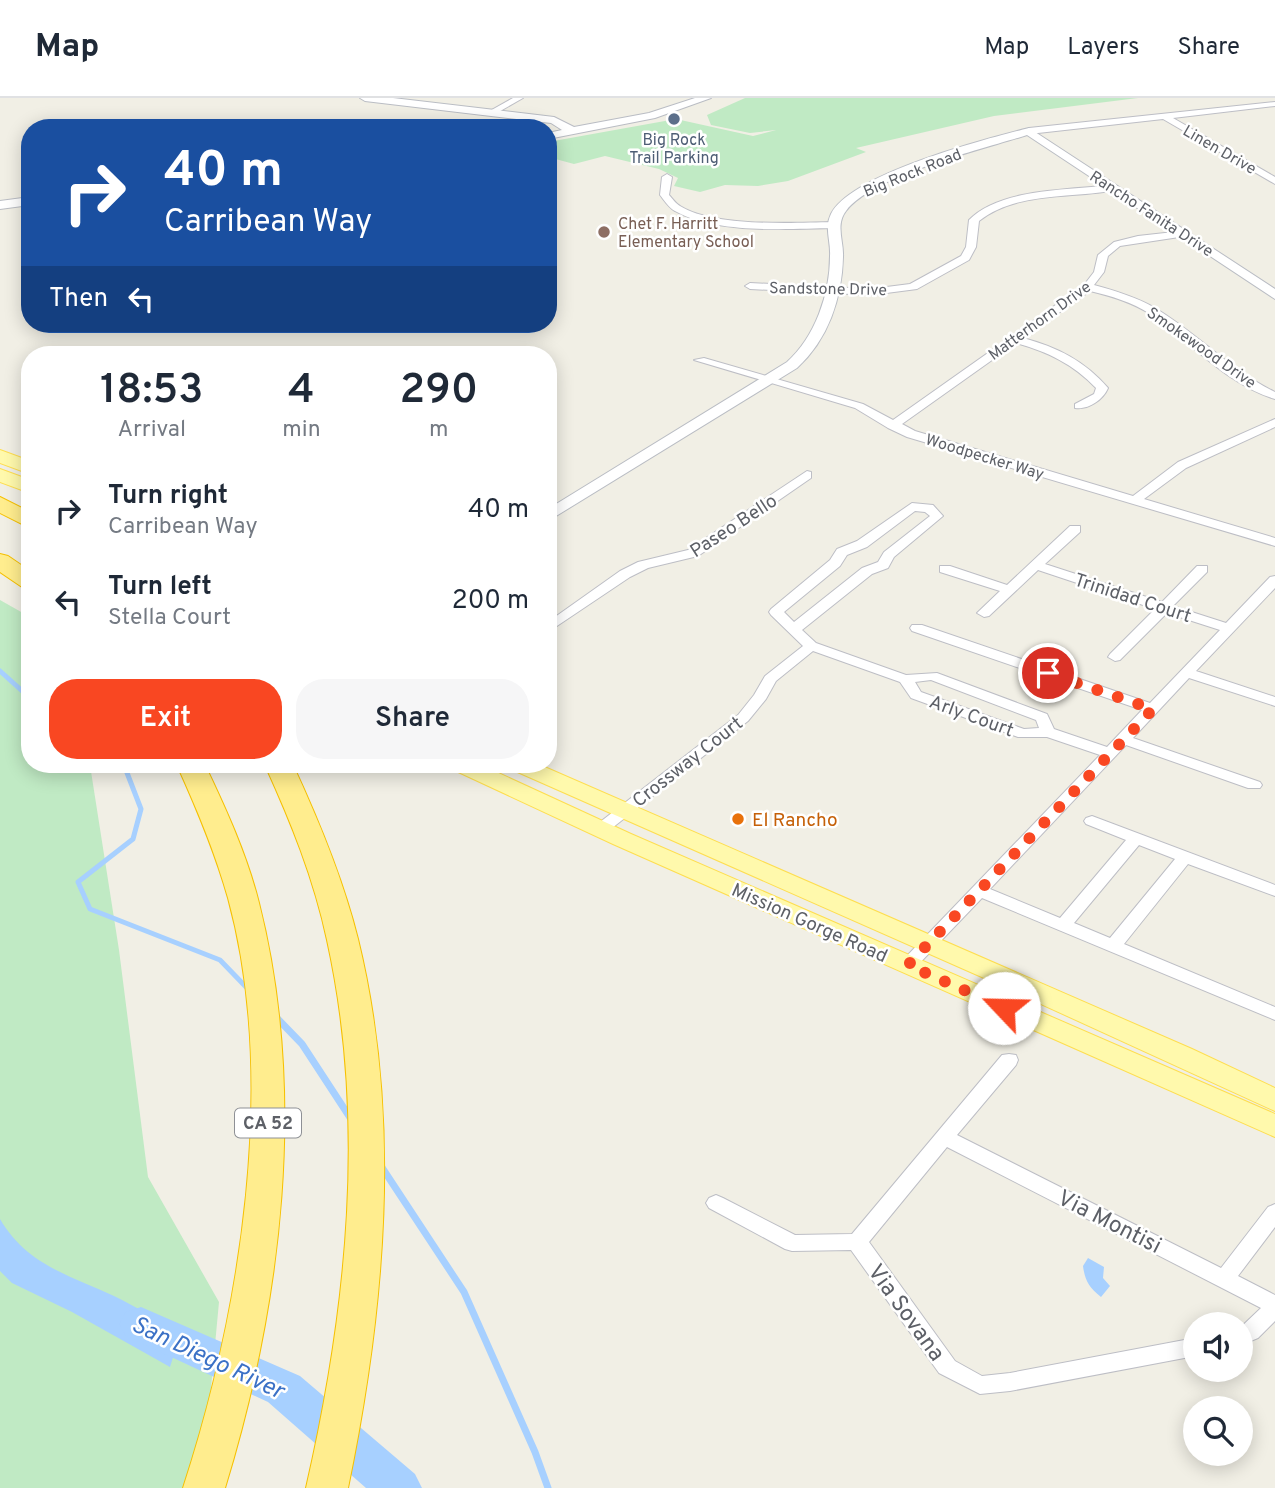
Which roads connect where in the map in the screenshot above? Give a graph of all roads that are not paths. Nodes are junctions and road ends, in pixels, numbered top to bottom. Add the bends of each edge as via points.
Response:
1 (365, 98) edge
2 (519, 98) edge
3 (706, 98) edge
4 (1275, 104) edge
5 (492, 112) junction
6 (1164, 116) junction
7 (546, 119) edge
8 (557, 122) edge
9 (1029, 131) junction
10 (574, 132) junction
11 (557, 135) edge
12 (667, 177) dead end
13 (1275, 181) edge
14 (1113, 188) junction
15 (21, 202) edge
16 (0, 205) edge
17 (832, 225) junction
18 (1183, 234) junction
19 (750, 286) dead end
20 (1088, 287) junction
21 (831, 291) junction
22 (1275, 295) edge
23 (1015, 338) junction
24 (701, 360) dead end
25 (769, 379) junction
26 (1275, 396) edge
27 (1079, 406) dead end
28 (1275, 423) edge
29 (892, 426) junction
30 (0, 456) edge
31 (21, 464) edge
32 (0, 475) edge
33 (807, 475) dead end
34 (21, 483) edge
35 (942, 497) dead end
36 (1135, 501) junction
37 (0, 504) edge
38 (929, 508) junction
39 (557, 510) edge
40 (21, 516) edge
41 (1075, 529) dead end
42 (1275, 542) edge
43 (857, 546) junction
44 (889, 555) junction
45 (0, 561) edge
46 (1035, 565) junction
47 (945, 569) dead end
48 (1202, 569) dead end
49 (21, 576) edge
50 (1275, 580) edge
51 (1009, 590) junction
52 (1164, 607) junction
53 (984, 613) dead end
54 (557, 622) edge
55 (790, 628) junction
56 (917, 628) dead end
57 (1231, 629) junction
58 (811, 646) junction
59 (1115, 657) dead end
60 (1188, 673) junction
61 (905, 679) junction
62 (1275, 702) edge
63 (1153, 709) junction
64 (1048, 732) junction
65 (1123, 739) junction
66 (1109, 753) junction
67 (195, 773) edge
68 (283, 773) edge
69 (480, 773) edge
70 (539, 773) edge
71 (1254, 785) dead end
72 (623, 811) junction
73 (1091, 821) dead end
74 (601, 829) junction
75 (1136, 838) junction
76 (1185, 857) junction
77 (718, 881) junction
78 (978, 890) junction
79 (1275, 891) edge
80 (813, 894) junction
81 (1063, 925) junction
82 (1113, 946) junction
83 (917, 955) junction
84 (1275, 1014) edge
85 (1009, 1060) dead end
86 (1275, 1100) edge
87 (1275, 1126) edge
88 (946, 1138) junction
89 (716, 1203) dead end
90 (1275, 1212) edge
91 (857, 1242) junction
92 (1224, 1279) junction
93 (1275, 1306) edge
94 (1253, 1328) edge
95 (1183, 1349) edge
96 (204, 1488) edge
97 (327, 1488) edge

1 - 5 street
2 - 5 street
3 - 10 street via 651,116
4 - 6 street, Big Rock Road
5 - 7 street
6 - 9 street, Big Rock Road
6 - 13 street, Linen Drive
8 - 10 street
9 - 14 street, Rancho Fanita Drive
9 - 17 street, Big Rock Road via 875,184 845,203
10 - 11 street
12 - 17 street via 662,193 667,200 699,217 743,224
14 - 18 street, Rancho Fanita Drive
14 - 21 street, Sandstone Drive via 987,209 974,220 965,258 921,284 882,292
15 - 16 street
17 - 21 street via 837,256
18 - 20 street, Matterhorn Drive via 1117,244 1103,255 1099,272
18 - 22 street, Rancho Fanita Drive
19 - 21 street, Sandstone Drive
20 - 23 street, Matterhorn Drive
20 - 26 street, Smokewood Drive via 1117,294 1152,311 1246,382
21 - 25 street via 824,323 812,346
23 - 27 street via 1049,348 1083,367 1102,388 1099,396
23 - 29 street, Matterhorn Drive
24 - 25 street, Woodpecker Way
25 - 29 street, Woodpecker Way via 859,406
25 - 39 street
28 - 36 street via 1167,472
29 - 36 street, Woodpecker Way
30 - 31 main road
32 - 34 main road
33 - 54 street, Paseo Bello via 693,553 625,574
35 - 38 street
36 - 42 street, Woodpecker Way
37 - 40 highway
38 - 43 street via 912,507
38 - 44 street via 937,516
41 - 46 street
43 - 44 street
43 - 55 street via 842,552 776,612
44 - 55 street via 883,565 867,571
45 - 49 highway
46 - 51 street
46 - 52 street, Trinidad Court
47 - 51 street
48 - 52 street
50 - 57 street
51 - 53 street
52 - 57 street, Trinidad Court
52 - 59 street
55 - 58 street
56 - 63 street
57 - 60 street
58 - 61 street, Arly Court
58 - 72 street, Crossway Court via 770,678 743,719
60 - 62 street
60 - 63 street
61 - 64 street, Arly Court via 916,695 1023,734
61 - 64 street, Arly Court via 932,676 1042,717
63 - 65 street
64 - 66 street, Arly Court
65 - 66 street
65 - 71 street
66 - 78 street
67 - 96 highway, CA 52 via 211,803 246,905 260,974 268,1057 268,1159 252,1282 228,1405
68 - 97 highway via 327,884 348,964 363,1084 364,1201 355,1350
69 - 74 main road, Mission Gorge Road
70 - 72 main road, Mission Gorge Road
72 - 74 street, Crossway Court
72 - 80 main road, Mission Gorge Road
73 - 75 street
74 - 77 main road, Mission Gorge Road
75 - 76 street
75 - 81 street
76 - 79 street
76 - 82 street
77 - 80 main road via 741,877 792,899
77 - 83 main road, Mission Gorge Road
78 - 81 street
78 - 83 street
80 - 83 main road, Mission Gorge Road
81 - 82 street
82 - 84 street
83 - 86 main road, Mission Gorge Road via 1150,1040
83 - 87 main road, Mission Gorge Road
85 - 88 street
88 - 91 street
88 - 92 street, Via Montisi
89 - 91 street via 792,1243
90 - 92 street
91 - 95 street, Via Sovana via 947,1367 980,1385
92 - 93 street, Via Montisi
93 - 94 street

